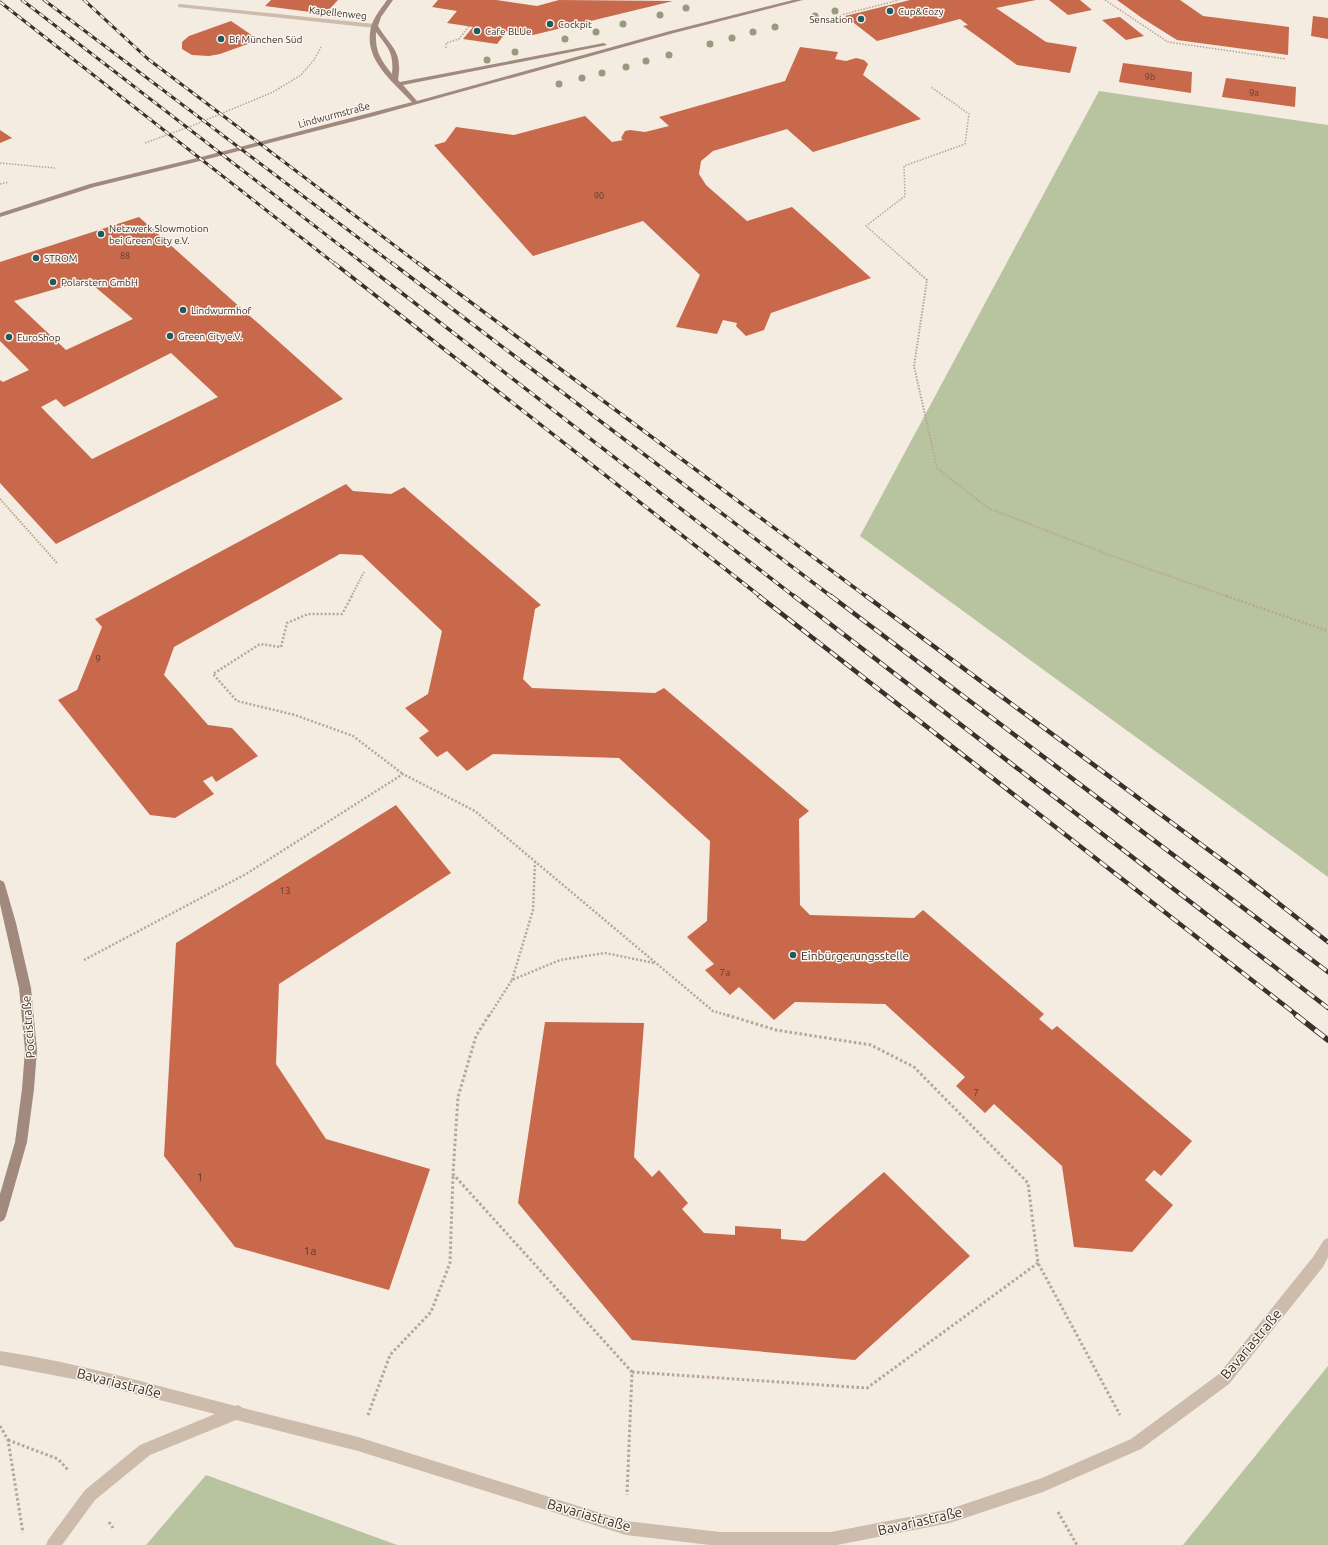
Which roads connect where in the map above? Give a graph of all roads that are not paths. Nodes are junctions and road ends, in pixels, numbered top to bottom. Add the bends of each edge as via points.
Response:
1 (390, 0) edge
2 (800, 0) edge
3 (180, 6) dead end
4 (375, 26) junction
5 (672, 32) junction
6 (397, 81) junction
7 (416, 103) junction
8 (0, 215) edge
9 (0, 885) edge
10 (0, 1216) edge
11 (1328, 1244) edge
12 (0, 1358) edge
13 (238, 1412) junction
14 (53, 1545) edge

1 - 4 main road
2 - 5 main road, Lindwurmstraße
3 - 4 street, Kapellenweg
4 - 6 main road via 393,51
4 - 6 main road via 371,39 373,51
5 - 6 main road, Lindwurmstraße
5 - 7 main road, Lindwurmstraße
6 - 7 main road
7 - 8 main road, Lindwurmstraße via 195,161 92,185
9 - 10 main road, Poccistraße via 25,988 31,1050 21,1142
11 - 13 street, Bavariastraße via 1318,1262 1224,1379 1136,1444 1043,1486 950,1516 831,1539 720,1539 626,1528 358,1444
12 - 13 street, Bavariastraße via 84,1374
13 - 14 street via 145,1450 90,1495

